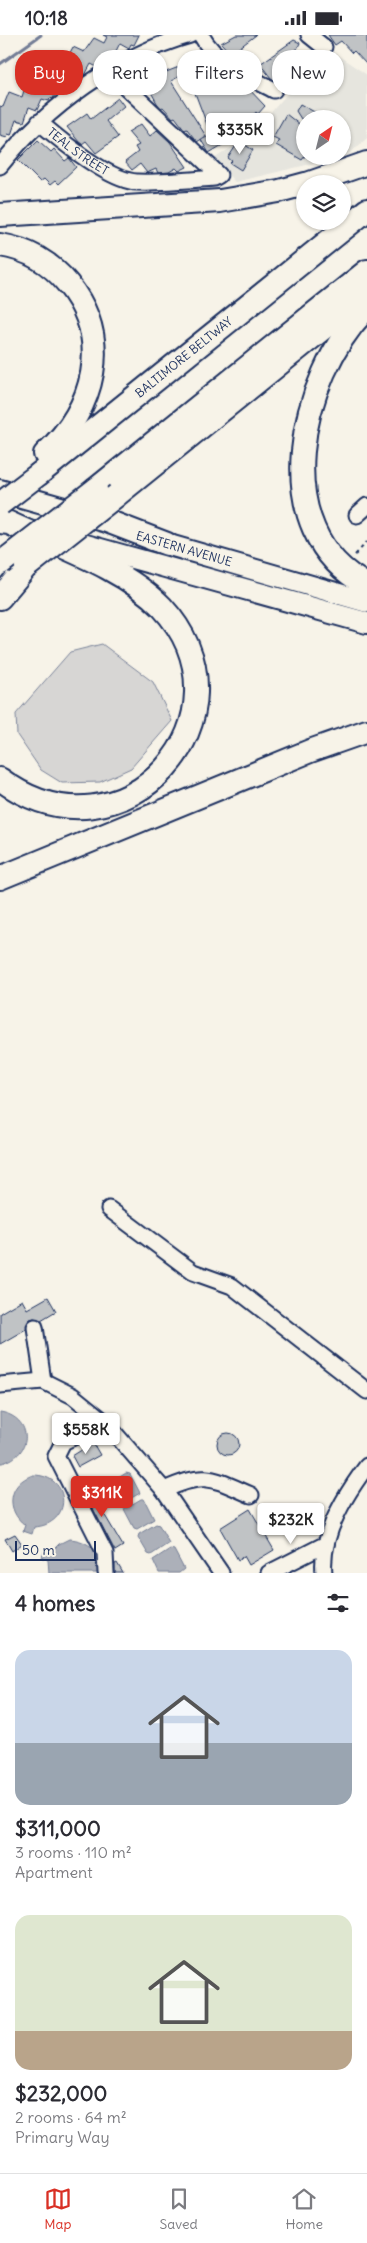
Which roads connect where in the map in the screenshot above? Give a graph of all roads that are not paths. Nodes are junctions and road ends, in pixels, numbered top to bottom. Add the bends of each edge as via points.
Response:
1 (190, 35) edge
2 (201, 35) edge
3 (308, 35) edge
4 (324, 47) dead end
5 (149, 50) edge
6 (93, 83) edge
7 (272, 90) edge
8 (134, 95) edge
9 (39, 122) junction
10 (367, 163) edge
11 (0, 166) edge
12 (332, 175) edge
13 (296, 187) edge
14 (367, 210) edge
15 (0, 215) edge
16 (0, 245) edge
17 (367, 271) edge
18 (367, 293) edge
19 (367, 308) edge
20 (33, 472) junction
21 (0, 491) edge
22 (0, 495) edge
23 (0, 499) edge
24 (2, 518) edge
25 (167, 544) junction
26 (1, 564) edge
27 (26, 567) junction
28 (367, 585) edge
29 (0, 588) edge
30 (0, 599) edge
31 (367, 602) edge
32 (367, 623) edge
33 (367, 731) edge
34 (0, 779) edge
35 (0, 878) edge
36 (109, 1209) dead end
37 (35, 1327) dead end
38 (43, 1381) junction
39 (0, 1385) edge
40 (367, 1391) edge
41 (105, 1422) junction
42 (367, 1466) edge
43 (164, 1490) junction
44 (251, 1495) dead end
45 (326, 1544) junction
46 (106, 1573) edge
47 (221, 1573) edge
48 (269, 1573) edge
49 (324, 1573) edge

1 - 5 street
2 - 7 street via 210,50 232,67
3 - 4 street
6 - 9 street
8 - 9 street, TEAL STREET via 219,175 214,178 135,182 118,178 63,143
9 - 11 street
10 - 12 highway
13 - 15 highway via 220,201
14 - 20 highway, BALTIMORE BELTWAY
16 - 20 highway via 28,253 60,274 85,311 92,338 93,373 80,410
17 - 26 highway, bridge
18 - 27 highway, bridge
19 - 28 highway via 329,361 315,393 302,474 305,501 319,541 340,568
20 - 22 highway
20 - 24 highway, BALTIMORE BELTWAY, bridge
21 - 25 highway via 106,521
23 - 25 main road, EASTERN AVENUE
24 - 32 main road, EASTERN AVENUE
24 - 34 highway via 125,579 161,606 188,649 194,675 195,704 184,741 160,774 113,803 72,809 54,806 33,800
25 - 31 main road, EASTERN AVENUE
27 - 29 highway
27 - 30 highway
33 - 35 highway via 310,751
36 - 40 street via 193,1272 232,1286
37 - 38 street
38 - 39 street
38 - 41 street via 72,1396
41 - 43 street
41 - 46 street via 63,1442 56,1456 105,1553
42 - 45 street via 340,1508
43 - 44 street via 186,1480 211,1478
43 - 47 street
45 - 48 street
45 - 49 street

